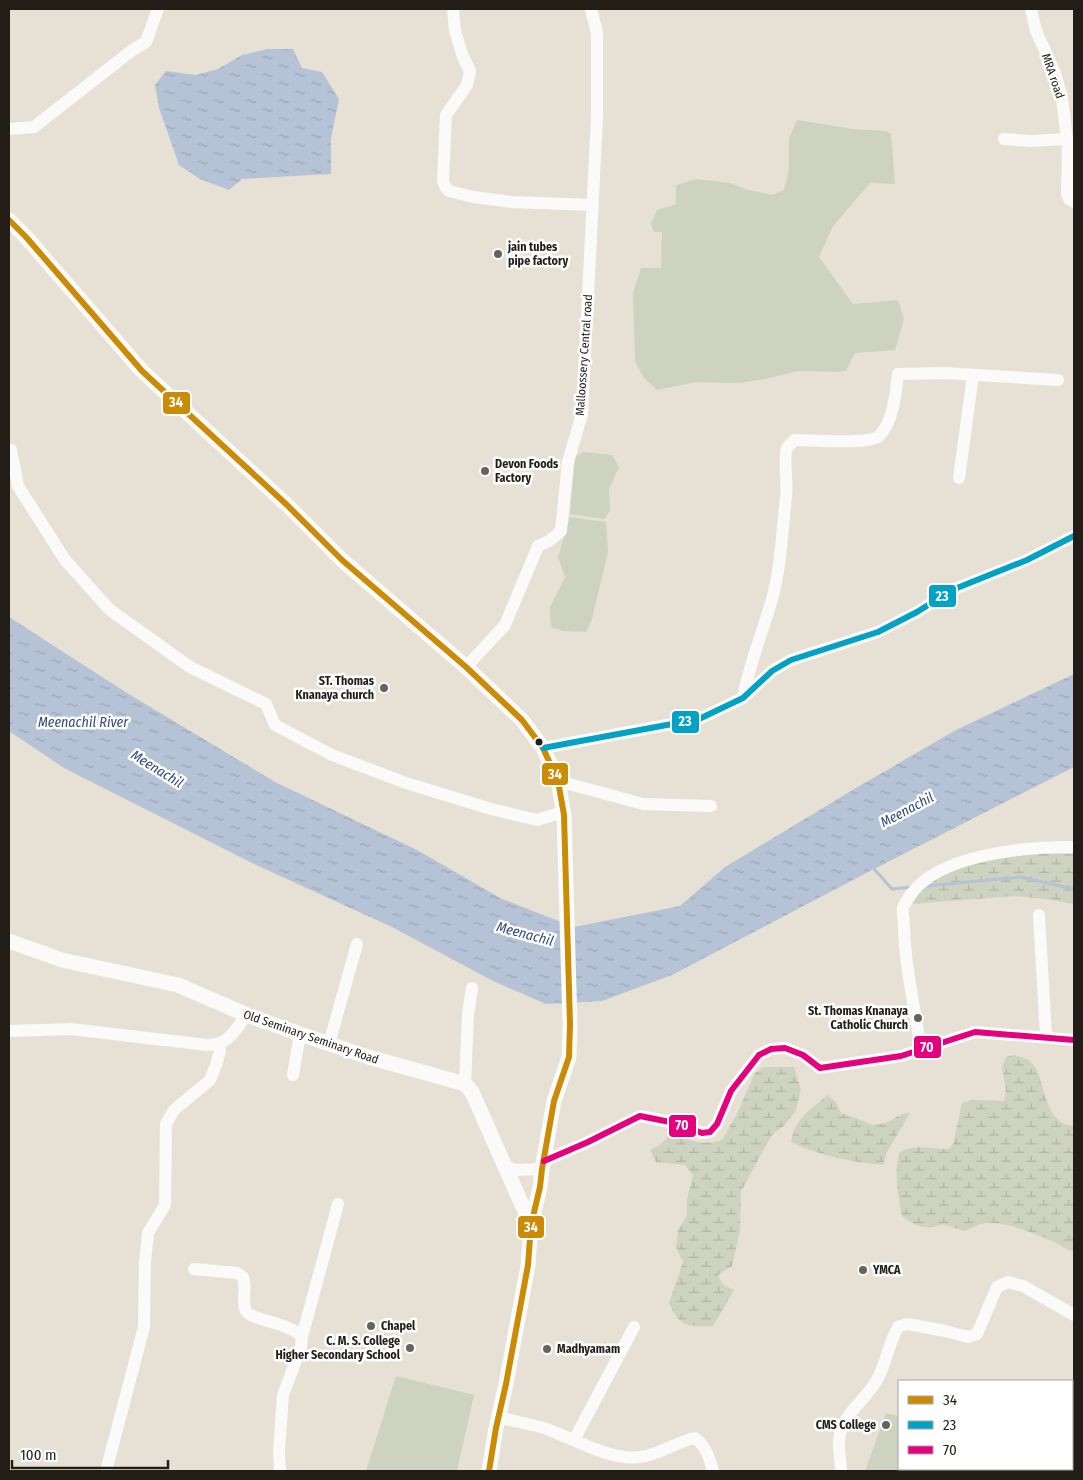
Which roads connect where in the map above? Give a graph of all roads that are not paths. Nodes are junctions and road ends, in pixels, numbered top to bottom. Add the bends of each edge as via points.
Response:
1 (158, 9) edge
2 (453, 9) edge
3 (591, 9) edge
4 (1030, 9) edge
5 (9, 129) edge
6 (1004, 139) dead end
7 (1067, 139) junction
8 (1074, 202) edge
9 (587, 205) junction
10 (9, 220) edge
11 (972, 375) junction
12 (1058, 380) dead end
13 (9, 450) edge
14 (959, 478) dead end
15 (1074, 536) edge
16 (466, 667) junction
17 (743, 698) junction
18 (542, 748) junction
19 (558, 781) junction
20 (712, 806) dead end
21 (564, 814) junction
22 (1074, 847) edge
23 (1039, 915) dead end
24 (9, 941) edge
25 (357, 944) dead end
26 (472, 988) dead end
27 (246, 1015) junction
28 (9, 1031) edge
29 (300, 1034) junction
30 (1046, 1037) junction
31 (1074, 1040) edge
32 (329, 1044) junction
33 (218, 1045) junction
34 (921, 1050) junction
35 (293, 1075) dead end
36 (465, 1084) junction
37 (504, 1165) junction
38 (543, 1165) junction
39 (338, 1204) dead end
40 (531, 1225) junction
41 (194, 1269) dead end
42 (1074, 1315) edge
43 (634, 1327) dead end
44 (302, 1337) junction
45 (498, 1417) junction
46 (574, 1440) junction
47 (106, 1471) edge
48 (280, 1471) edge
49 (490, 1471) edge
50 (713, 1471) edge
51 (841, 1471) edge

1 - 5 street via 146,42 34,126
2 - 9 street via 455,31 470,71 467,85 446,115 443,180 446,188 492,200
3 - 9 street, Malloossery Central road via 597,33 597,117
4 - 7 street, MRA road via 1055,73
6 - 7 street
7 - 8 street, MRA road via 1067,193
9 - 16 street, Malloossery Central road via 582,414 568,462 561,531 538,546 505,625
10 - 16 main road via 142,371 342,560
11 - 12 street
11 - 14 street
11 - 17 street via 898,374 892,411 880,436 845,441 795,440 788,446 785,454 788,487 778,572
13 - 21 street via 18,486 65,560 110,610 190,667 266,704 276,725 332,755 406,783 537,820
15 - 17 street via 1028,560 952,590 878,632 792,660 772,671
16 - 18 main road via 522,720
17 - 18 street via 699,719
18 - 19 main road
19 - 20 street via 643,804
19 - 21 main road
21 - 38 main road via 569,1057 554,1101
22 - 34 street via 977,857 945,869 920,884 903,907 905,947
23 - 30 street
24 - 27 main road, Old Seminary Seminary Road via 62,960 178,985
25 - 32 street
26 - 36 street
27 - 29 main road, Old Seminary Seminary Road
27 - 33 street via 227,1040
28 - 33 street via 71,1029
29 - 32 main road, Old Seminary Seminary Road
29 - 35 street
30 - 31 street
30 - 34 street via 975,1032
32 - 36 main road, Old Seminary Seminary Road
33 - 47 street via 220,1051 210,1080 174,1110 166,1124 165,1205 148,1233 144,1327
34 - 38 street via 820,1068 803,1055 785,1048 771,1049 759,1055 731,1091 717,1124 710,1132 702,1133 675,1123 640,1116
36 - 37 main road via 472,1092
37 - 38 street via 516,1170
37 - 40 main road
38 - 40 main road
39 - 44 street
40 - 45 main road via 528,1265
41 - 44 street via 243,1276 246,1312 252,1317 296,1330
42 - 51 street via 1023,1286 1008,1282 997,1287 977,1334 968,1338 908,1324 899,1326 880,1376 845,1419 839,1440
43 - 46 street
44 - 48 street via 283,1395
45 - 46 street
45 - 49 main road
46 - 50 street via 624,1457 640,1457 695,1438 703,1447

